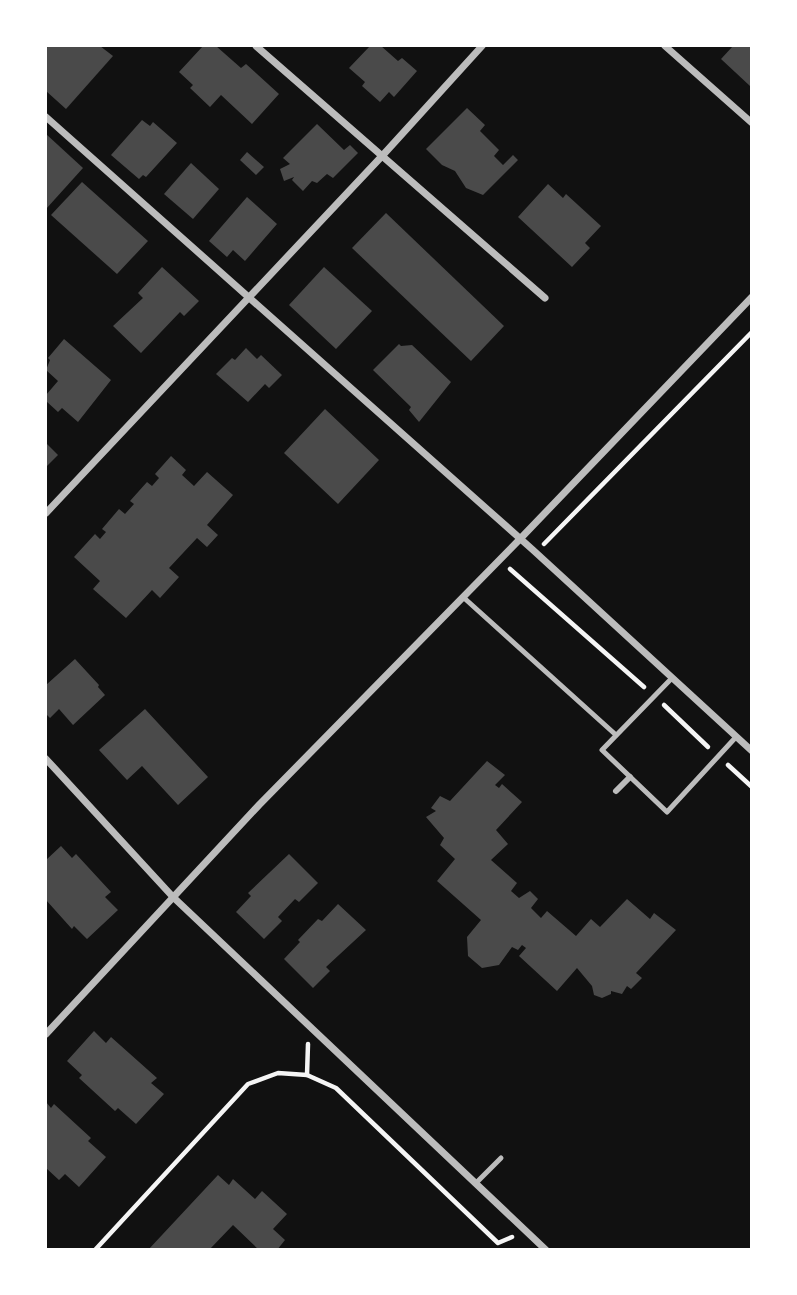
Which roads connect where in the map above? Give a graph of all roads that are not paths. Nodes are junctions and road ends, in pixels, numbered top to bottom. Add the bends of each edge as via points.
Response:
1 (256, 46) edge
2 (482, 46) edge
3 (665, 46) edge
4 (46, 117) edge
5 (751, 123) edge
6 (383, 155) junction
7 (248, 297) junction
8 (545, 298) dead end
9 (751, 298) edge
10 (46, 513) edge
11 (520, 538) junction
12 (463, 597) junction
13 (671, 678) junction
14 (616, 735) junction
15 (736, 737) junction
16 (751, 751) edge
17 (46, 759) edge
18 (630, 777) junction
19 (616, 791) dead end
20 (173, 897) junction
21 (46, 1034) edge
22 (501, 1158) dead end
23 (477, 1182) junction
24 (546, 1250) edge

1 - 6 street
2 - 6 street
3 - 5 street
4 - 7 street
6 - 7 street
6 - 8 street
7 - 10 street
7 - 11 street
9 - 11 street
11 - 12 street
11 - 13 street
12 - 14 lane
12 - 20 street
13 - 14 lane
13 - 15 street
14 - 18 lane via 602,750
15 - 16 street
15 - 18 lane via 667,813
17 - 20 street
18 - 19 street
20 - 21 street
20 - 23 street
22 - 23 lane
23 - 24 street

